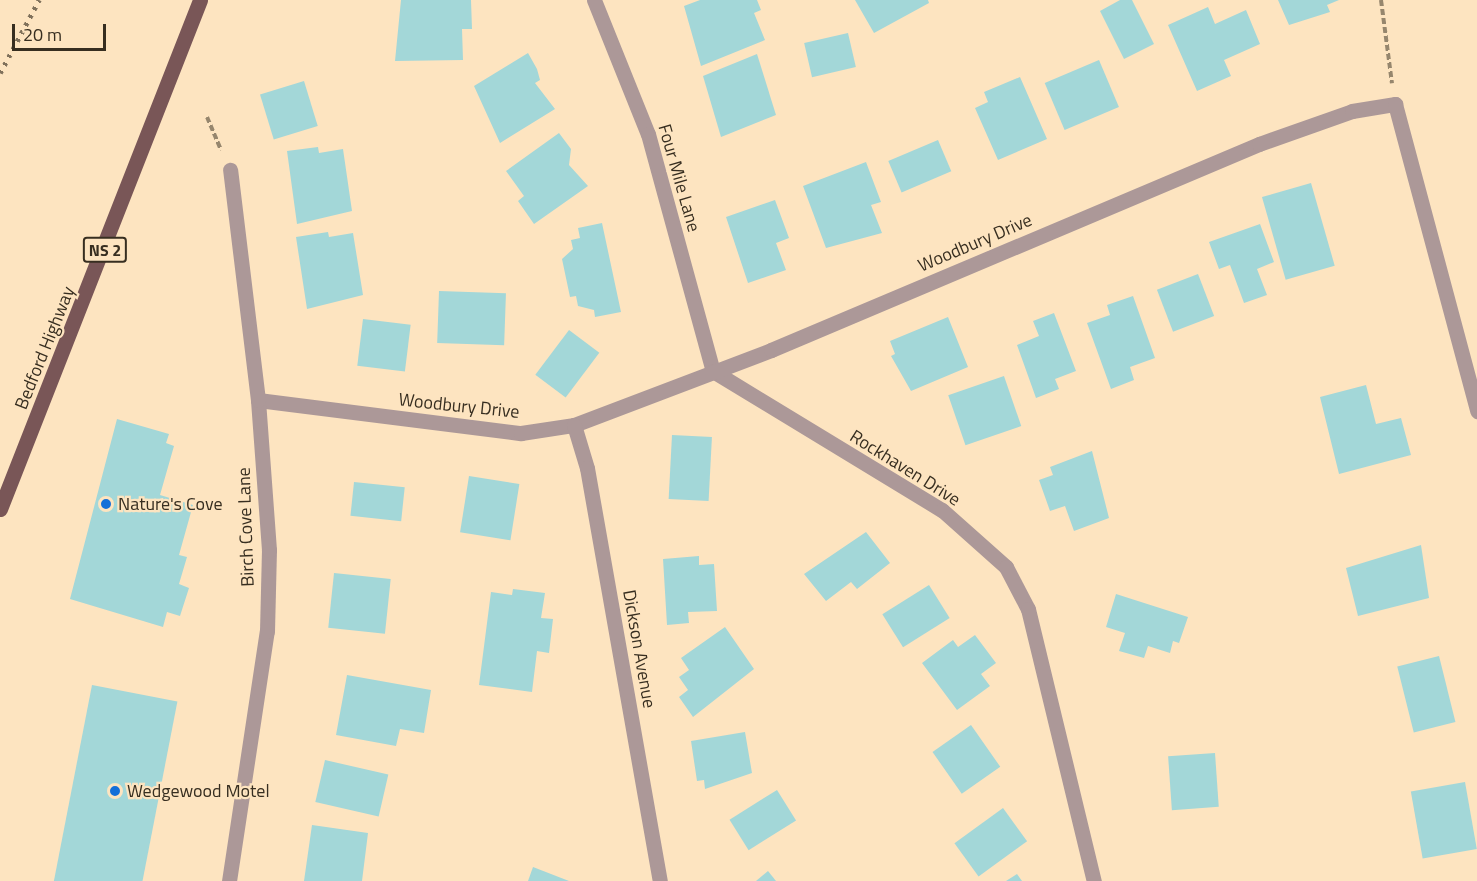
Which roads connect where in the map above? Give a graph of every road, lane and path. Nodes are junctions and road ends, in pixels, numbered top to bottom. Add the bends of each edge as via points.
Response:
1 (200, 0) edge
2 (594, 0) edge
3 (1382, 0) edge
4 (1395, 104) junction
5 (207, 117) dead end
6 (230, 170) joint
7 (713, 371) junction
8 (258, 400) junction
9 (1477, 411) edge
10 (574, 425) junction
11 (0, 509) edge
12 (230, 881) edge
13 (660, 881) edge
14 (1094, 881) edge

1 - 11 main road, Bedford Highway / NS 2
2 - 7 street, Four Mile Lane via 648,134
3 - 4 path
4 - 7 street, Woodbury Drive via 1353,111 1259,144
4 - 9 street
5 - 6 path
6 - 8 street, Birch Cove Lane
7 - 10 street, Woodbury Drive
7 - 14 street, Rockhaven Drive via 942,510 1006,567 1036,639
8 - 10 street, Woodbury Drive via 521,434
8 - 12 street, Birch Cove Lane via 269,550 267,631
10 - 13 street, Dickson Avenue via 587,468

